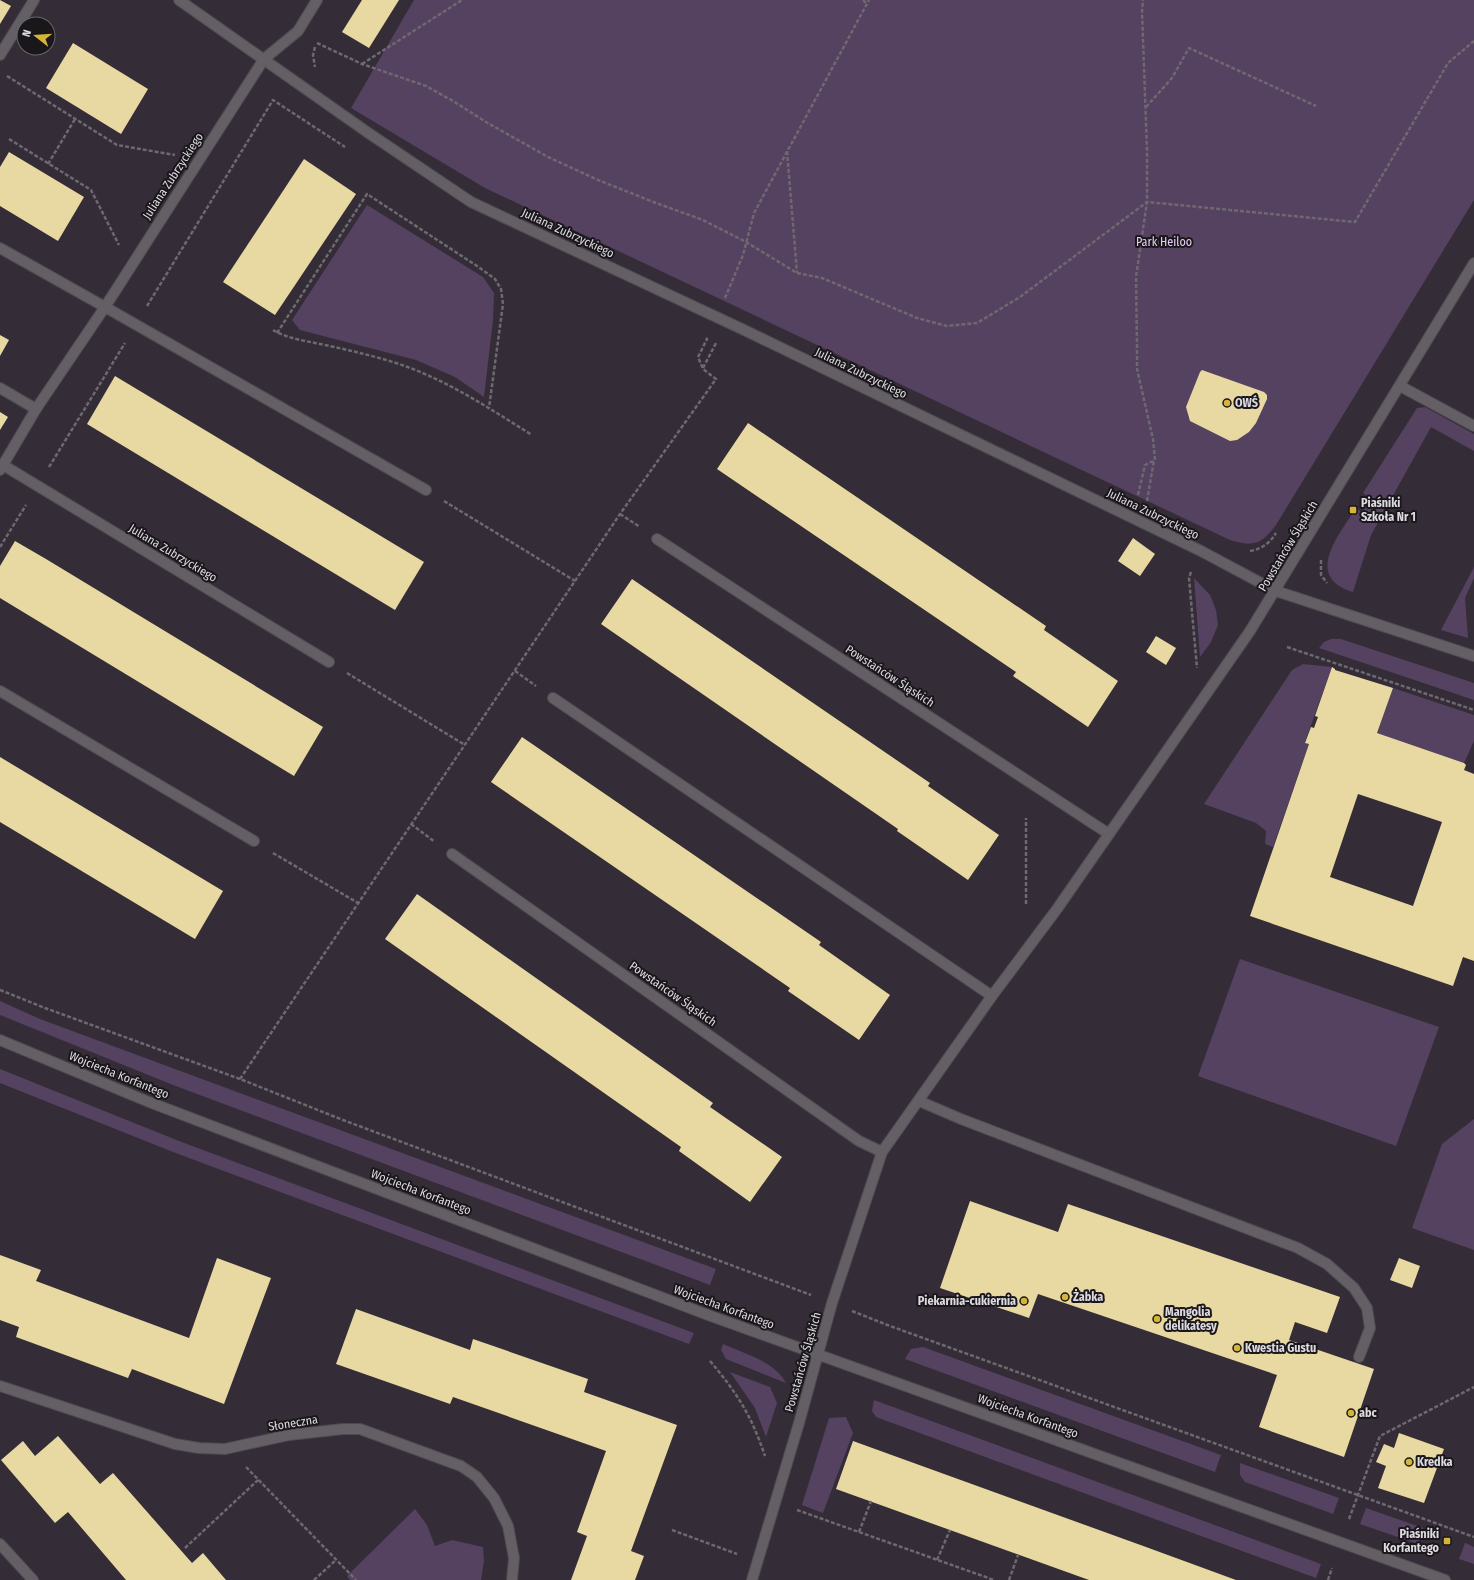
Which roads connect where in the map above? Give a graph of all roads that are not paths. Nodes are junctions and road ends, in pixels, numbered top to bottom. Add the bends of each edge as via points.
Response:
1 (34, 0) edge
2 (317, 0) edge
3 (182, 1) edge
4 (0, 55) edge
5 (264, 59) junction
6 (0, 248) edge
7 (1474, 263) edge
8 (105, 307) junction
9 (1400, 386) junction
10 (0, 388) edge
11 (36, 409) junction
12 (1474, 426) edge
13 (1, 467) edge
14 (426, 490) road end
15 (657, 539) dead end
16 (1276, 591) junction
17 (1474, 656) edge
18 (329, 662) road end
19 (0, 691) edge
20 (552, 698) dead end
21 (1109, 834) junction
22 (254, 841) road end
23 (452, 854) road end
24 (992, 996) junction
25 (0, 1040) edge
26 (919, 1100) junction
27 (882, 1152) junction
28 (818, 1355) junction
29 (1359, 1357) dead end
30 (0, 1386) edge
31 (0, 1544) edge
32 (33, 1580) edge
33 (512, 1580) edge
34 (752, 1580) edge
35 (1445, 1580) edge

1 - 4 street
2 - 5 street via 298,31
3 - 5 street, Juliana Zubrzyckiego
5 - 8 street, Juliana Zubrzyckiego
5 - 16 street, Juliana Zubrzyckiego via 472,202 742,329 1194,548
6 - 8 street
7 - 9 street, Powstańców Śląskich
8 - 11 street, Juliana Zubrzyckiego
8 - 14 street
9 - 12 street
9 - 16 street, Powstańców Śląskich
10 - 11 street
11 - 13 street, Juliana Zubrzyckiego
13 - 18 street, Juliana Zubrzyckiego
15 - 21 street, Powstańców Śląskich
16 - 17 street, Juliana Zubrzyckiego
16 - 21 street, Powstańców Śląskich
19 - 22 street
20 - 24 street
21 - 24 street, Powstańców Śląskich
23 - 27 street, Powstańców Śląskich via 859,1141
24 - 26 street, Powstańców Śląskich
25 - 28 street, Wojciecha Korfantego via 156,1104
26 - 27 street, Powstańców Śląskich
26 - 29 street via 962,1119 1298,1248 1327,1264 1354,1288 1367,1308 1370,1328
27 - 28 street, Powstańców Śląskich via 832,1303
28 - 34 street, Powstańców Śląskich
28 - 35 street, Wojciecha Korfantego
30 - 33 street, Słoneczna via 175,1444 225,1449 289,1435 360,1429 461,1466 477,1477 494,1498 508,1526 514,1558
31 - 32 street

